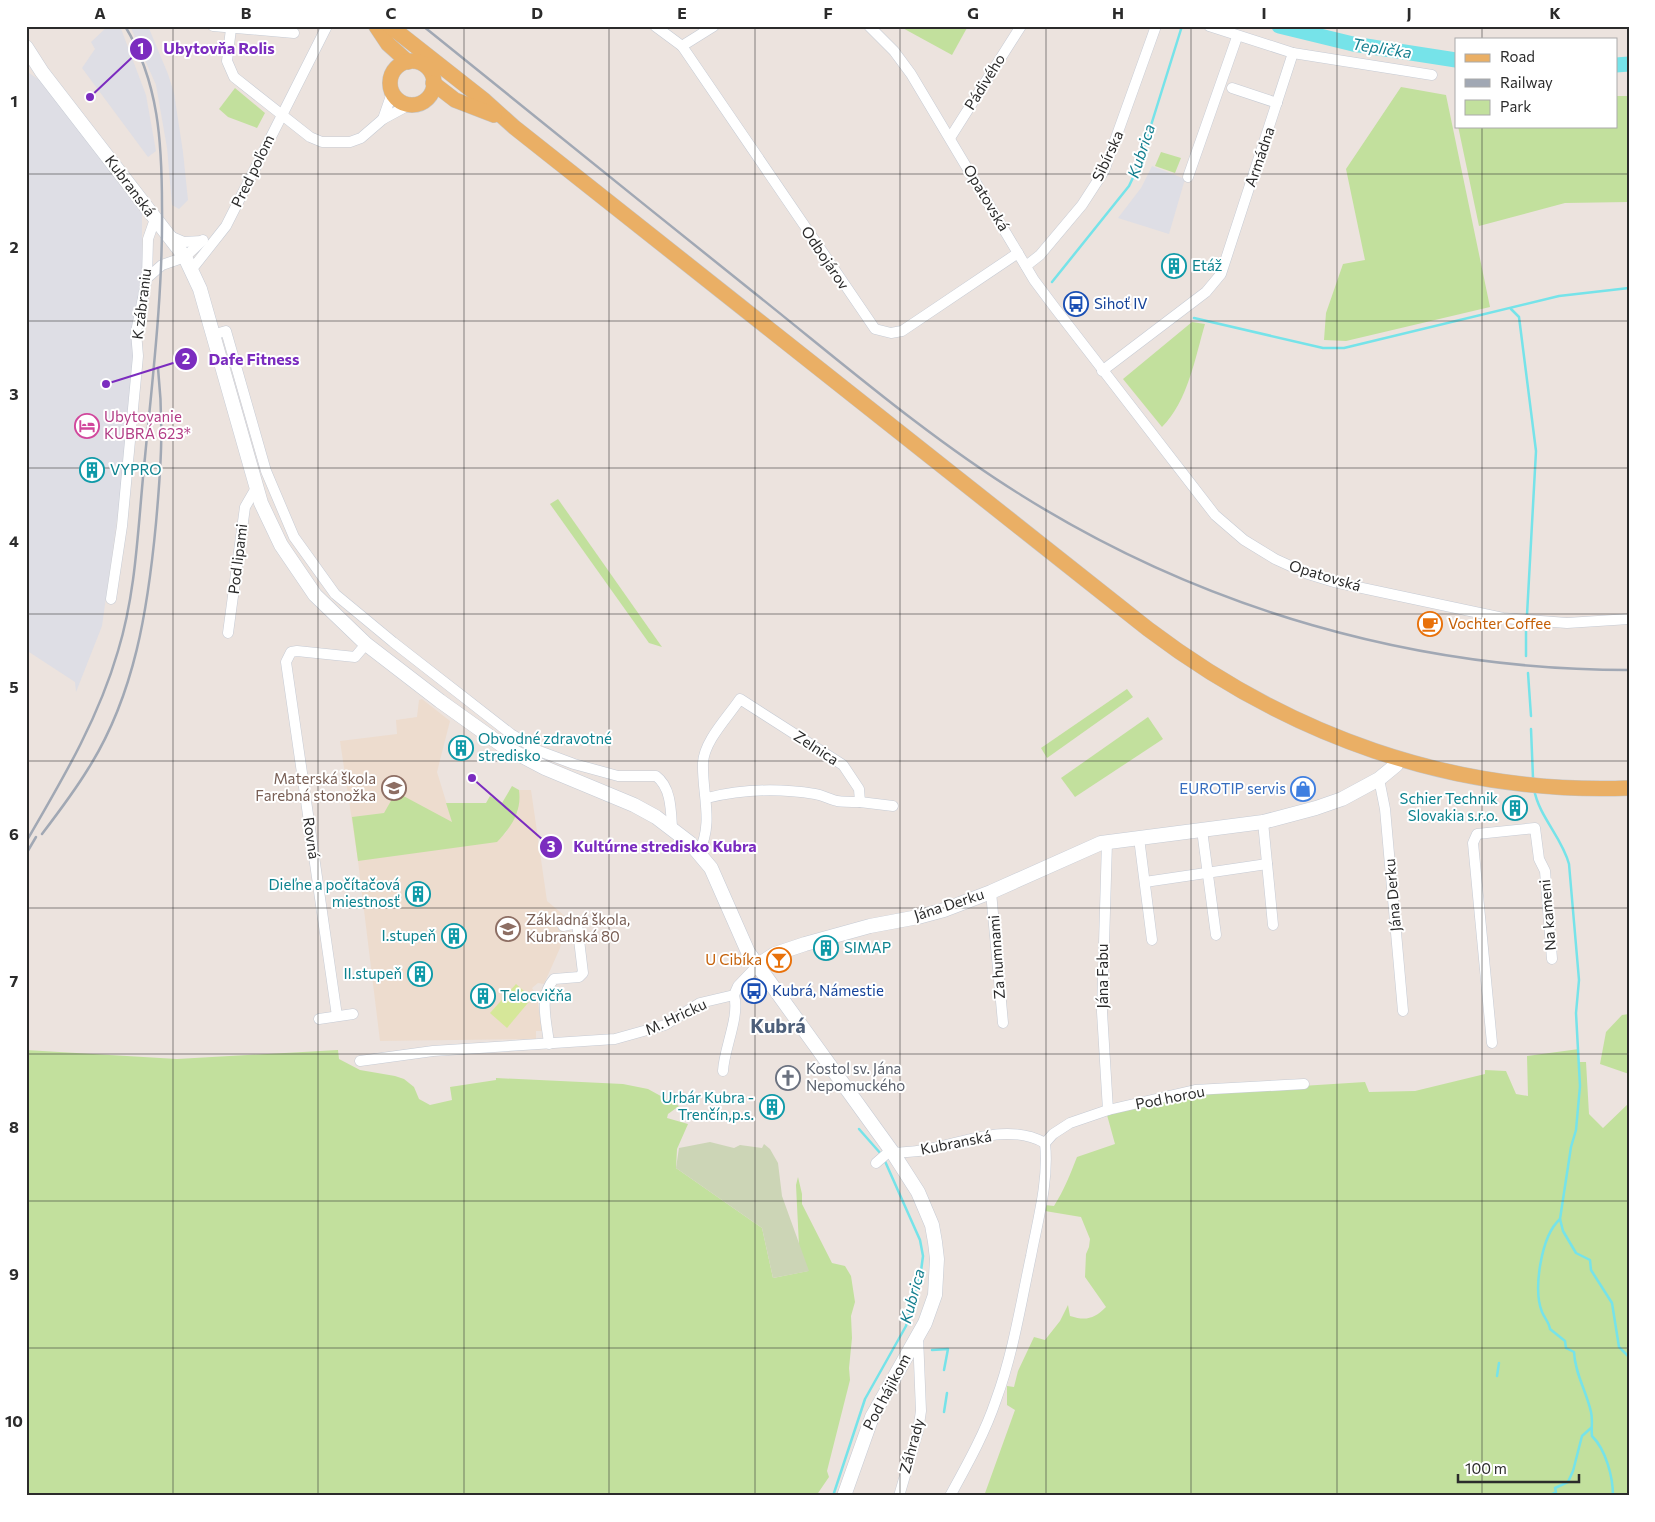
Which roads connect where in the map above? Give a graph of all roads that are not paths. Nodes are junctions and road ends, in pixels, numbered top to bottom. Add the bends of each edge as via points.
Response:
1 (212, 26) edge
2 (286, 26) edge
3 (327, 26) edge
4 (376, 26) edge
5 (390, 26) edge
6 (655, 26) edge
7 (714, 26) edge
8 (868, 26) edge
9 (1021, 26) edge
10 (1156, 26) edge
11 (1209, 26) edge
12 (255, 28) edge
13 (231, 29) junction
14 (1237, 37) junction
15 (388, 44) junction
16 (682, 46) junction
17 (26, 47) edge
18 (1293, 53) junction
19 (26, 62) edge
20 (408, 62) junction
21 (394, 71) junction
22 (42, 72) junction
23 (1432, 75) dead end
24 (433, 83) junction
25 (1232, 88) dead end
26 (392, 93) junction
27 (427, 99) junction
28 (455, 100) junction
29 (1277, 103) junction
30 (409, 105) junction
31 (281, 115) junction
32 (383, 119) junction
33 (514, 127) junction
34 (950, 138) junction
35 (1188, 177) dead end
36 (154, 219) junction
37 (226, 226) junction
38 (166, 233) junction
39 (203, 240) junction
40 (1018, 253) junction
41 (185, 256) junction
42 (1026, 266) junction
43 (192, 269) junction
44 (147, 278) junction
45 (212, 335) junction
46 (1102, 372) junction
47 (245, 398) junction
48 (231, 402) junction
49 (266, 471) junction
50 (253, 482) junction
51 (294, 537) junction
52 (281, 545) junction
53 (335, 594) junction
54 (111, 599) dead end
55 (324, 604) junction
56 (1629, 619) edge
57 (228, 633) dead end
58 (393, 642) junction
59 (366, 644) junction
60 (382, 656) junction
61 (450, 686) junction
62 (440, 701) junction
63 (511, 734) junction
64 (503, 746) junction
65 (1397, 759) junction
66 (574, 764) junction
67 (618, 776) junction
68 (568, 777) junction
69 (1379, 779) junction
70 (1629, 788) edge
71 (612, 795) junction
72 (707, 798) junction
73 (860, 802) junction
74 (893, 806) dead end
75 (1264, 822) junction
76 (672, 828) junction
77 (1202, 830) junction
78 (1138, 838) junction
79 (1107, 842) junction
80 (699, 852) junction
81 (1267, 864) junction
82 (1206, 873) junction
83 (1145, 882) junction
84 (991, 892) junction
85 (1273, 925) dead end
86 (563, 926) dead end
87 (1216, 935) dead end
88 (1152, 940) dead end
89 (1552, 959) dead end
90 (758, 965) junction
91 (734, 995) junction
92 (1403, 1011) dead end
93 (353, 1014) dead end
94 (337, 1016) junction
95 (319, 1019) dead end
96 (1003, 1023) dead end
97 (1492, 1043) dead end
98 (549, 1044) junction
99 (360, 1061) dead end
100 (723, 1071) dead end
101 (1304, 1084) dead end
102 (1108, 1110) junction
103 (1045, 1143) junction
104 (885, 1156) junction
105 (918, 1336) junction
106 (844, 1496) edge
107 (899, 1496) edge
108 (950, 1496) edge

1 - 13 street
2 - 12 street via 294,33
3 - 31 street, Pred poľom
4 - 15 main road
5 - 33 main road
6 - 16 street
7 - 16 street
8 - 34 street, Opatovská via 894,51 911,74
9 - 34 street, Pádivého
10 - 42 street, Sibírska via 1104,171 1082,205 1040,255
11 - 14 street
12 - 13 street
13 - 31 street, Pred poľom via 227,52 230,71 241,84
14 - 18 street
14 - 35 street
15 - 20 main road
15 - 21 main road
16 - 40 street, Odbojárov via 875,329 891,333 902,331
17 - 22 street, Kubranská
18 - 23 street
18 - 29 street, Armádna
19 - 22 street
20 - 21 main road
20 - 24 main road via 425,67
21 - 26 main road via 390,85
22 - 36 street, Kubranská
24 - 27 main road
24 - 28 main road
25 - 29 street
26 - 30 main road
26 - 32 street
27 - 28 main road
27 - 30 main road
28 - 33 main road via 484,110
29 - 46 street, Armádna via 1221,274 1206,292
30 - 32 street, Pred poľom
31 - 32 street, Pred poľom via 310,137 337,144 361,138
31 - 37 street, Pred poľom
33 - 65 main road via 1186,657 1232,687 1291,718
34 - 40 street, Opatovská
36 - 38 street, Kubranská
36 - 44 street, K zábraniu via 148,239
37 - 39 street, Pred poľom
37 - 43 street, Pred poľom
38 - 39 street via 184,242
38 - 41 street, Kubranská
39 - 41 street, Pred poľom
40 - 42 street, Opatovská
41 - 43 street, Kubranská
41 - 44 street via 162,265
42 - 46 street, Opatovská
43 - 45 street, Kubranská
44 - 54 street, K zábraniu via 136,332 138,356 122,526
45 - 47 street via 226,331
45 - 48 street, Kubranská
46 - 56 street, Opatovská via 1215,515 1244,540 1285,564 1334,582 1503,618 1567,623
47 - 48 street
47 - 49 street
48 - 50 street, Kubranská
49 - 50 street
49 - 51 street
50 - 52 street, Kubranská
50 - 57 street, Pod lipami via 245,507
51 - 52 street
51 - 53 street
52 - 55 street, Kubranská
53 - 55 street
53 - 58 street
55 - 59 street, Kubranská
58 - 60 street
58 - 61 street
59 - 60 street, Kubranská
59 - 94 street, Rovná via 355,657 297,651 291,652 286,662
60 - 62 street, Kubranská
61 - 62 street
61 - 63 street
62 - 64 street, Kubranská
63 - 64 street
63 - 66 street via 539,751
64 - 68 street, Kubranská
65 - 69 street, Jána Derku via 1396,765
65 - 70 main road via 1469,776 1534,785
66 - 67 street
66 - 68 street
67 - 71 street
67 - 76 street via 652,774 660,779 669,798
68 - 71 street, Kubranská
69 - 75 street, Jána Derku via 1342,799
69 - 92 street, Jána Derku via 1385,810
71 - 76 street, Kubranská
72 - 73 street via 734,791 758,790 817,794 838,801
72 - 73 street, Zelnica via 703,762 710,742 740,699 843,765 859,788
72 - 80 street, Zelnica via 706,836
73 - 74 street
75 - 77 street, Jána Derku
75 - 81 street
76 - 80 street, Kubranská
77 - 78 street, Jána Derku
77 - 82 street
78 - 79 street, Jána Derku
78 - 83 street
79 - 84 street, Jána Derku
79 - 102 street, Jána Fabu via 1102,1012
80 - 90 street, Kubranská via 713,873 742,941
81 - 82 street
81 - 85 street
82 - 83 street
82 - 87 street
83 - 88 street
84 - 90 street, Jána Derku via 918,917 870,926 797,947 775,954
84 - 96 street, Za humnami
86 - 98 street via 581,922 583,973 580,977 554,979 550,984 544,997
89 - 97 street, Na kameni via 1545,871 1539,859 1535,828 1481,833 1473,843 1486,948
90 - 91 street
90 - 104 street, Kubranská
91 - 98 street, M. Hricku via 700,1003 665,1025 634,1036 597,1042
91 - 100 street via 734,1020 726,1045
93 - 94 street
94 - 95 street
98 - 99 street, M. Hricku
101 - 102 street, Pod horou via 1195,1090
102 - 103 street, Pod horou via 1070,1123
103 - 104 street, Kubranská via 1033,1136 1012,1133
103 - 108 street via 1044,1182 1037,1228 1004,1372 982,1433
104 - 105 street, Pod hájikom via 924,1205 932,1225 936,1250 936,1295
105 - 106 street, Pod hájikom via 872,1417
105 - 107 street, Záhrady via 921,1411

